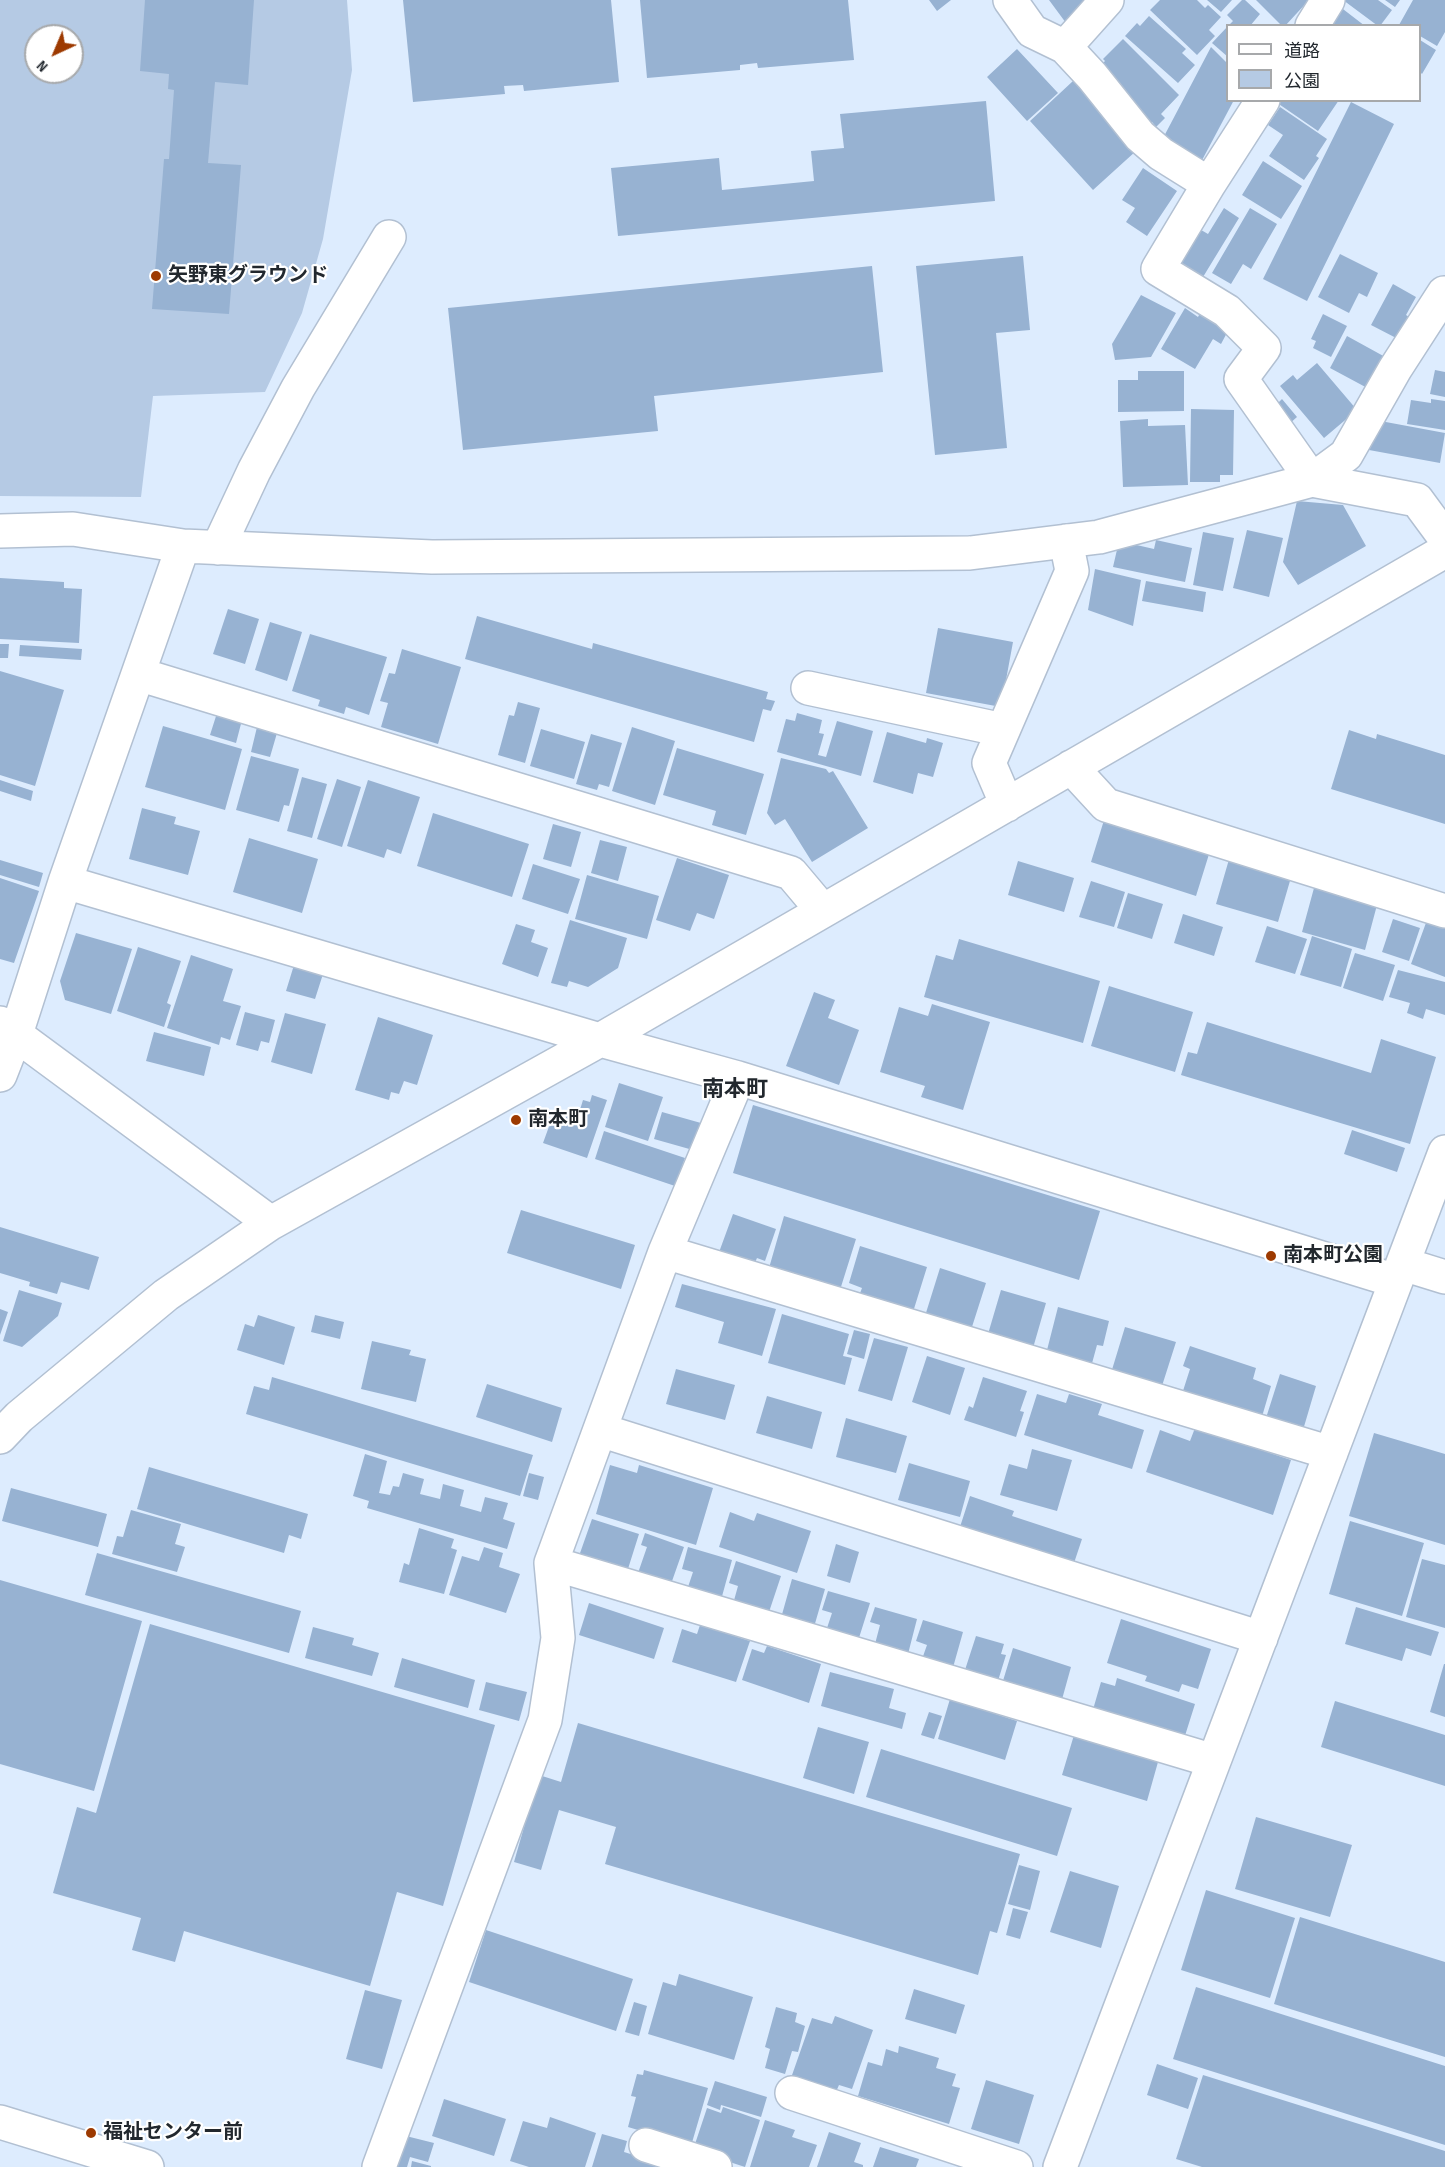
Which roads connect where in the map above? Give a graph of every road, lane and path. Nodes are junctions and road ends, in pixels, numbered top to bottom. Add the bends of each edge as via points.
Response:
1 (1010, 0) edge
2 (1107, 0) edge
3 (1328, 0) edge
4 (1313, 24) edge
5 (1065, 46) junction
6 (1262, 102) edge
7 (1209, 184) junction
8 (389, 237) dead end
9 (1443, 293) dead end
10 (1312, 480) junction
11 (0, 531) edge
12 (1445, 538) edge
13 (1066, 541) junction
14 (183, 546) junction
15 (218, 548) junction
16 (1445, 551) edge
17 (138, 675) junction
18 (808, 688) dead end
19 (1004, 730) junction
20 (1071, 767) junction
21 (1007, 805) junction
22 (65, 882) junction
23 (823, 910) junction
24 (1445, 911) edge
25 (8, 1029) edge
26 (600, 1040) junction
27 (0, 1075) edge
28 (738, 1078) junction
29 (1445, 1152) edge
30 (271, 1223) junction
31 (665, 1252) junction
32 (1400, 1273) junction
33 (1445, 1277) edge
34 (600, 1430) junction
35 (0, 1437) edge
36 (1331, 1453) junction
37 (551, 1563) junction
38 (1261, 1638) junction
39 (1214, 1761) junction
40 (792, 2093) dead end
41 (0, 2122) edge
42 (646, 2145) dead end
43 (147, 2167) edge
44 (379, 2167) edge
45 (715, 2167) edge
46 (1016, 2167) edge
47 (1060, 2167) edge

1 - 5 street via 1032,30
2 - 5 street
3 - 4 street
5 - 7 street via 1140,136
6 - 7 street
7 - 10 street via 1158,269 1227,311 1264,348 1241,379
8 - 15 street via 298,388
9 - 10 street via 1346,455
10 - 12 street via 1417,500
10 - 13 street via 1099,537
11 - 14 street via 73,529
13 - 15 street via 958,554 432,557
13 - 19 street via 1072,571
14 - 15 street
14 - 17 street
16 - 20 street
17 - 22 street
17 - 23 street via 791,873
18 - 19 street
19 - 21 street via 989,763
20 - 21 street
20 - 24 street via 1106,805
21 - 23 street
22 - 25 street
22 - 26 street
23 - 26 street
25 - 27 street
25 - 30 street
26 - 28 street
26 - 30 street
28 - 31 street
28 - 32 street
29 - 32 street
30 - 35 street via 166,1295
31 - 34 street
31 - 36 street
32 - 33 street
32 - 36 street
34 - 37 street
34 - 38 street
36 - 38 street
37 - 39 street
37 - 44 street via 558,1638 545,1720
38 - 39 street
39 - 47 street
40 - 46 street
41 - 43 street
42 - 45 street

